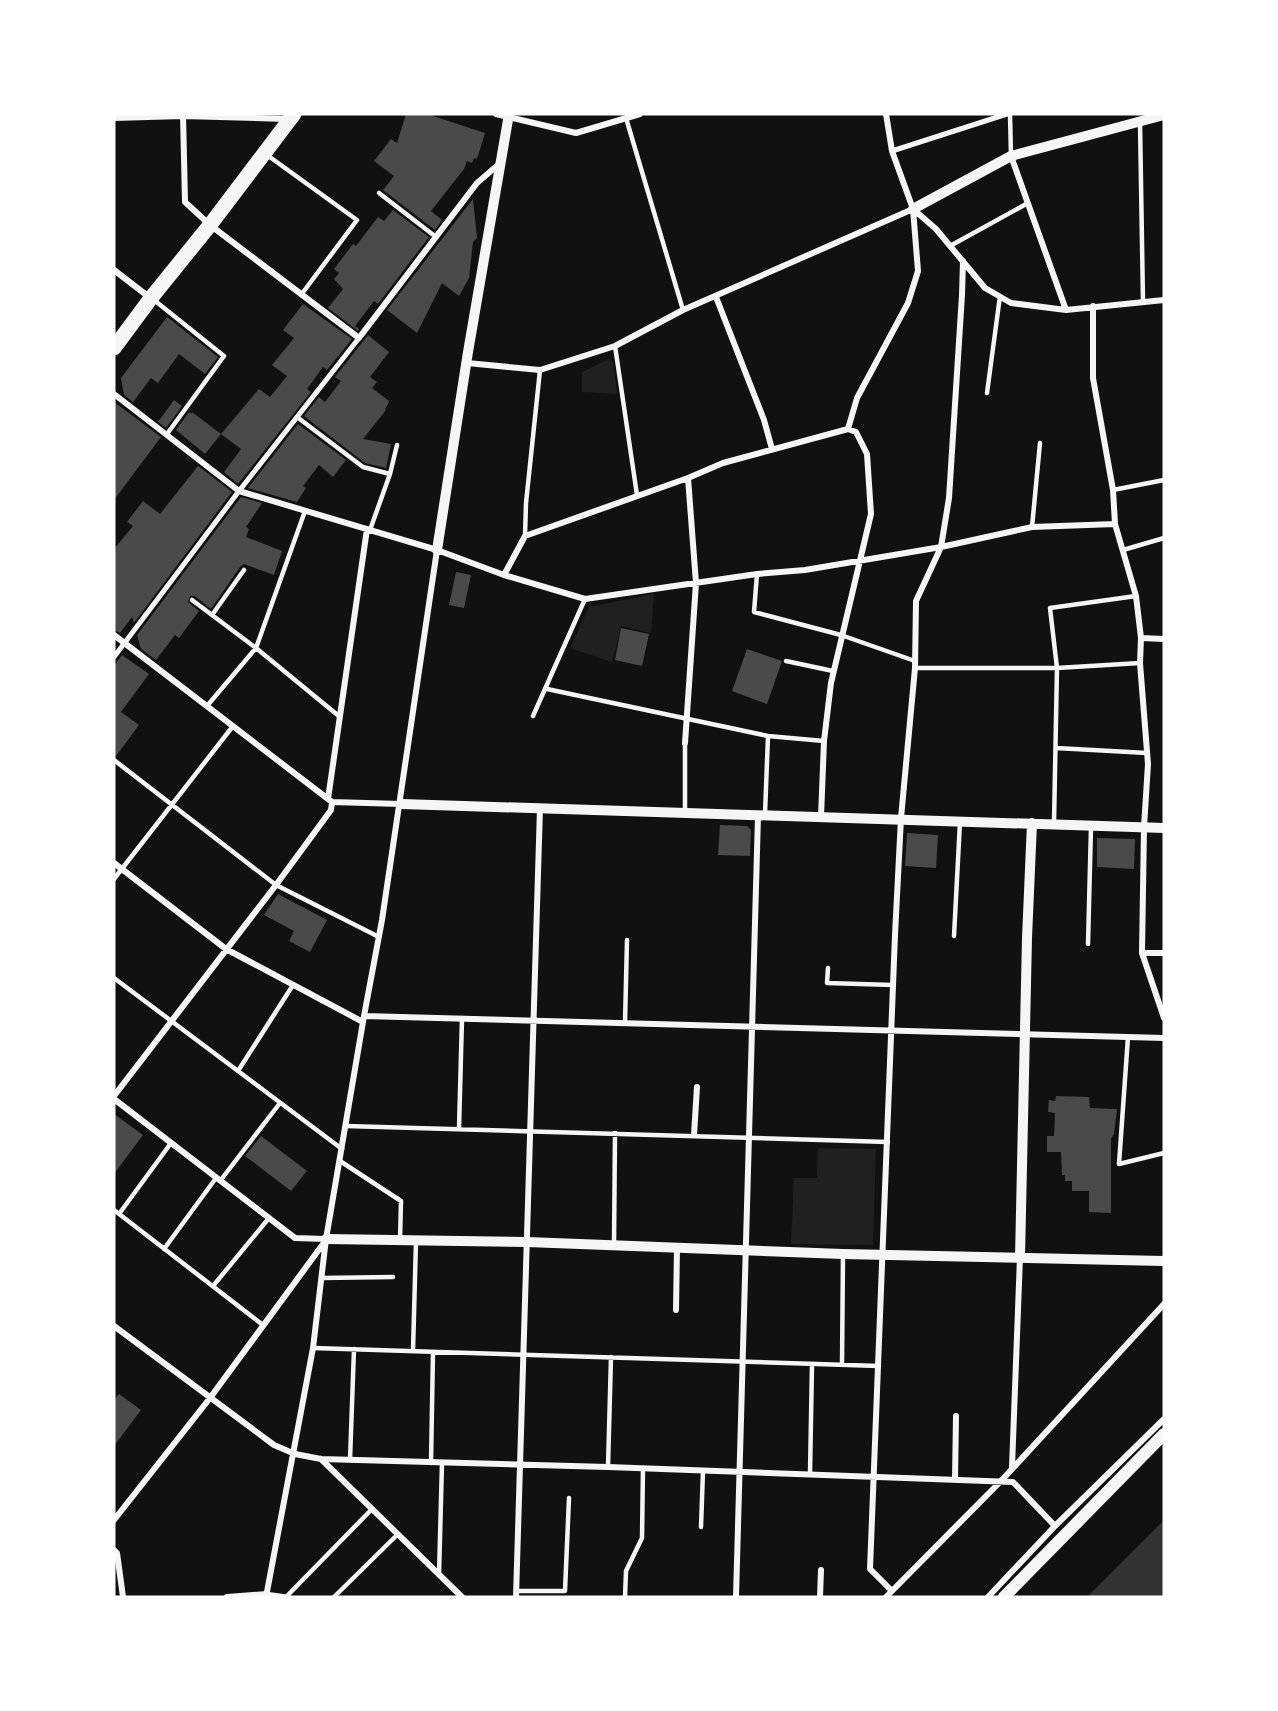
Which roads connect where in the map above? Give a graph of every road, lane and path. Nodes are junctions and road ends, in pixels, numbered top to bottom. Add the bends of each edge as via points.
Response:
1 (495, 114) edge
2 (640, 114) edge
3 (886, 114) edge
4 (1008, 114) edge
5 (183, 115) edge
6 (234, 115) edge
7 (1164, 115) edge
8 (292, 116) edge
9 (509, 116) edge
10 (114, 118) edge
11 (626, 118) junction
12 (1140, 122) junction
13 (892, 150) junction
14 (264, 154) junction
15 (1011, 156) junction
16 (502, 161) junction
17 (379, 194) dead end
18 (1028, 203) junction
19 (913, 209) junction
20 (210, 225) junction
21 (436, 237) junction
22 (950, 246) junction
23 (963, 261) junction
24 (114, 270) edge
25 (301, 295) junction
26 (1000, 296) junction
27 (716, 297) junction
28 (150, 298) junction
29 (1164, 300) edge
30 (1143, 302) junction
31 (1093, 306) junction
32 (683, 310) junction
33 (1066, 310) junction
34 (359, 338) junction
35 (615, 346) junction
36 (114, 348) edge
37 (467, 363) junction
38 (540, 370) junction
39 (987, 393) dead end
40 (114, 394) edge
41 (297, 417) junction
42 (848, 429) junction
43 (167, 434) junction
44 (1040, 443) dead end
45 (397, 445) dead end
46 (772, 448) junction
47 (390, 474) junction
48 (688, 478) junction
49 (1164, 480) edge
50 (1113, 490) junction
51 (239, 491) junction
52 (637, 495) junction
53 (305, 510) junction
54 (1115, 524) junction
55 (1032, 527) junction
56 (369, 530) junction
57 (525, 536) junction
58 (1164, 538) edge
59 (941, 547) junction
60 (437, 550) junction
61 (1123, 550) junction
62 (861, 560) junction
63 (244, 570) dead end
64 (757, 574) junction
65 (504, 575) junction
66 (696, 582) junction
67 (1136, 596) junction
68 (585, 599) junction
69 (192, 600) dead end
70 (212, 615) junction
71 (114, 635) edge
72 (841, 635) junction
73 (1141, 638) junction
74 (1164, 639) edge
75 (124, 643) junction
76 (256, 648) junction
77 (114, 657) edge
78 (786, 661) dead end
79 (1140, 663) junction
80 (915, 664) junction
81 (1057, 668) junction
82 (833, 671) junction
83 (547, 689) junction
84 (207, 706) junction
85 (533, 716) dead end
86 (340, 717) junction
87 (685, 719) junction
88 (233, 726) junction
89 (768, 736) junction
90 (824, 741) junction
91 (685, 743) joint
92 (1056, 748) junction
93 (1147, 753) junction
94 (114, 760) edge
95 (330, 800) junction
96 (171, 804) junction
97 (401, 804) junction
98 (540, 808) junction
99 (685, 814) junction
100 (762, 816) junction
101 (821, 817) junction
102 (901, 818) junction
103 (960, 820) junction
104 (1032, 823) junction
105 (1054, 823) junction
106 (1091, 825) junction
107 (1144, 827) junction
108 (1164, 828) edge
109 (114, 863) edge
110 (122, 869) junction
111 (114, 879) edge
112 (276, 885) junction
113 (954, 936) dead end
114 (379, 937) junction
115 (627, 940) dead end
116 (1088, 944) dead end
117 (226, 949) junction
118 (1142, 953) junction
119 (1164, 953) edge
120 (828, 968) dead end
121 (114, 978) edge
122 (293, 985) junction
123 (893, 985) junction
124 (462, 1018) junction
125 (1164, 1018) edge
126 (363, 1019) junction
127 (533, 1020) junction
128 (171, 1021) junction
129 (625, 1023) junction
130 (752, 1026) junction
131 (891, 1030) junction
132 (1026, 1034) junction
133 (1128, 1037) junction
134 (1164, 1038) edge
135 (237, 1071) junction
136 (697, 1087) dead end
137 (114, 1097) edge
138 (280, 1102) junction
139 (346, 1126) junction
140 (459, 1129) junction
141 (528, 1131) junction
142 (615, 1133) junction
143 (694, 1135) junction
144 (749, 1137) junction
145 (888, 1142) junction
146 (171, 1143) junction
147 (342, 1149) junction
148 (1164, 1153) edge
149 (340, 1161) junction
150 (218, 1179) junction
151 (116, 1212) edge
152 (269, 1218) junction
153 (326, 1239) junction
154 (400, 1240) junction
155 (416, 1240) junction
156 (527, 1242) junction
157 (614, 1245) junction
158 (677, 1247) junction
159 (164, 1249) junction
160 (746, 1249) junction
161 (843, 1254) junction
162 (883, 1255) junction
163 (1020, 1257) junction
164 (1164, 1261) edge
165 (393, 1277) dead end
166 (321, 1278) junction
167 (213, 1286) junction
168 (1164, 1304) edge
169 (676, 1310) dead end
170 (263, 1325) junction
171 (114, 1326) edge
172 (313, 1348) junction
173 (354, 1349) junction
174 (413, 1351) junction
175 (433, 1352) junction
176 (524, 1355) junction
177 (611, 1357) junction
178 (743, 1362) junction
179 (812, 1364) junction
180 (842, 1365) junction
181 (879, 1366) junction
182 (210, 1398) junction
183 (956, 1416) dead end
184 (1164, 1419) edge
185 (1164, 1434) edge
186 (295, 1454) junction
187 (321, 1459) junction
188 (350, 1460) junction
189 (431, 1463) junction
190 (442, 1463) junction
191 (520, 1465) junction
192 (608, 1467) junction
193 (643, 1468) junction
194 (1012, 1468) junction
195 (703, 1471) junction
196 (740, 1472) junction
197 (810, 1474) junction
198 (873, 1476) junction
199 (955, 1479) junction
200 (1000, 1481) junction
201 (569, 1498) dead end
202 (372, 1509) junction
203 (114, 1520) edge
204 (1055, 1526) junction
205 (702, 1527) dead end
206 (398, 1534) junction
207 (114, 1550) edge
208 (821, 1570) dead end
209 (1021, 1571) junction
210 (439, 1575) junction
211 (892, 1591) junction
212 (516, 1594) edge
213 (267, 1596) edge
214 (288, 1596) edge
215 (123, 1597) edge
216 (227, 1597) edge
217 (334, 1597) edge
218 (462, 1597) edge
219 (625, 1597) edge
220 (736, 1597) edge
221 (820, 1597) edge
222 (886, 1597) edge
223 (988, 1597) edge
224 (1004, 1597) edge

1 - 9 street
2 - 11 street
3 - 13 street
4 - 13 street
4 - 15 lane
5 - 6 street
5 - 10 street
5 - 20 street via 184,202
6 - 8 street
7 - 12 street
8 - 14 main road
9 - 11 street via 576,133
9 - 16 street
11 - 32 lane
12 - 15 street
12 - 30 lane
13 - 19 street
14 - 20 main road
14 - 25 lane via 357,220
15 - 18 street
15 - 19 street
16 - 21 street via 477,183
16 - 37 street
17 - 21 lane
18 - 22 lane
18 - 33 street
19 - 22 street
19 - 27 street
19 - 42 street via 918,271 908,303 857,398
20 - 25 street
20 - 28 main road
21 - 34 street
22 - 23 street
23 - 26 street via 985,288
23 - 59 street via 949,498
24 - 28 street
25 - 34 street
26 - 33 street via 1011,303
26 - 39 lane
27 - 32 street
27 - 46 street
28 - 36 main road
28 - 43 lane via 224,356
29 - 30 street
30 - 31 street
31 - 33 street
31 - 50 street via 1093,378
32 - 35 street
34 - 41 street
35 - 38 street
35 - 52 lane
37 - 38 street
37 - 60 street
38 - 57 lane
40 - 43 street
41 - 47 lane via 363,467
41 - 51 street
42 - 46 street
42 - 62 street via 856,432 867,454 871,514
43 - 51 street
44 - 55 lane
45 - 47 lane
46 - 48 street via 723,462
47 - 56 lane
48 - 52 street
48 - 66 street
49 - 50 lane
50 - 54 street
51 - 53 street
51 - 75 street
52 - 57 street
53 - 56 street
53 - 76 lane
54 - 55 street
54 - 61 street
55 - 59 street
56 - 60 street
56 - 86 street
57 - 65 street
58 - 61 lane
59 - 62 street
59 - 80 street via 916,601
60 - 65 street
60 - 97 street
61 - 67 street
62 - 64 street
62 - 72 street
63 - 70 lane
64 - 66 street
64 - 72 lane via 754,612
65 - 68 street
66 - 68 street
66 - 87 street
67 - 73 street
67 - 81 lane via 1050,608
68 - 83 lane
69 - 70 lane
70 - 76 lane
71 - 75 street
72 - 80 lane
72 - 82 street
73 - 74 street
73 - 79 street
75 - 77 street
75 - 84 street
76 - 84 lane
76 - 86 lane
78 - 82 lane
79 - 81 lane
79 - 93 street
80 - 81 lane
80 - 102 street
81 - 92 lane
82 - 90 street
83 - 85 lane
83 - 87 lane
84 - 88 street
86 - 95 street
87 - 89 lane
87 - 91 street
88 - 95 street
88 - 96 lane
89 - 90 lane
89 - 100 lane
90 - 101 street
91 - 99 lane
92 - 93 lane
92 - 105 lane
93 - 107 street
94 - 96 lane
95 - 97 street
95 - 112 street via 331,810
96 - 110 lane
96 - 112 lane
97 - 98 street
97 - 114 street
98 - 99 street
98 - 127 street
99 - 100 street
100 - 101 street
100 - 130 street
101 - 102 street
102 - 103 street
102 - 123 street
103 - 104 street
103 - 113 lane
104 - 105 street
104 - 132 street
105 - 106 street
106 - 107 street
106 - 116 lane
107 - 108 street
107 - 118 street
109 - 110 street
110 - 111 lane
110 - 117 street
112 - 114 lane
112 - 117 street
114 - 126 street
115 - 129 lane
117 - 122 street
117 - 128 street
118 - 119 street
118 - 125 street
120 - 123 lane via 827,983
121 - 128 lane
122 - 126 street
122 - 135 lane
123 - 131 street
124 - 126 street
124 - 127 street
124 - 140 lane
126 - 139 street
127 - 129 street
127 - 141 street
128 - 135 lane
128 - 137 street
129 - 130 street
130 - 131 street
130 - 144 street
131 - 132 street
131 - 145 street
132 - 133 street
132 - 163 street
133 - 134 street
133 - 148 lane via 1119,1164
135 - 138 lane
136 - 143 street
137 - 146 street
138 - 147 lane
138 - 150 lane
139 - 140 lane
139 - 147 street
140 - 141 lane
141 - 142 lane
141 - 156 street
142 - 143 lane
142 - 157 lane
143 - 144 lane
144 - 145 lane
144 - 160 street
145 - 162 street
146 - 150 street
146 - 151 lane
147 - 149 street
149 - 153 street
149 - 154 lane via 401,1201
150 - 152 street
150 - 159 lane
151 - 159 lane
152 - 153 street via 295,1238
152 - 167 lane
153 - 154 street
153 - 166 street
153 - 170 street
154 - 155 street
155 - 156 street
155 - 174 lane
156 - 157 street
156 - 176 street
157 - 158 street
158 - 160 street
158 - 169 street
159 - 167 lane
160 - 161 street
160 - 178 street
161 - 162 street
161 - 180 lane
162 - 163 street
162 - 181 street
163 - 164 street
163 - 194 street
165 - 166 lane
166 - 172 street
167 - 170 lane
168 - 194 street
170 - 182 street
171 - 182 street
172 - 173 lane
172 - 186 street
173 - 174 lane
173 - 188 lane
174 - 175 lane
175 - 176 lane
175 - 189 lane
176 - 177 lane
176 - 191 street
177 - 178 lane
177 - 192 lane
178 - 179 lane
178 - 196 street
179 - 180 lane
179 - 197 lane
180 - 181 lane
181 - 198 street
182 - 186 street via 274,1444
182 - 203 street
183 - 199 street
184 - 204 street
185 - 209 main road
186 - 187 street
186 - 213 street
187 - 188 street
187 - 202 street
188 - 189 street
189 - 190 street
190 - 191 street
190 - 210 lane
191 - 192 street
191 - 212 street
192 - 193 street
193 - 195 street
193 - 219 lane via 642,1538 626,1571
194 - 200 street
195 - 196 street
195 - 205 lane
196 - 197 street
196 - 220 street
197 - 198 street
198 - 199 street
198 - 211 street via 870,1569
199 - 200 street
200 - 204 street via 1013,1482
200 - 211 street
201 - 212 lane via 565,1591
202 - 206 street
202 - 214 lane
204 - 209 street
206 - 210 street
206 - 217 lane
207 - 215 street
208 - 221 street
209 - 223 street
209 - 224 main road
210 - 218 street
211 - 222 street
213 - 214 lane
213 - 216 street

